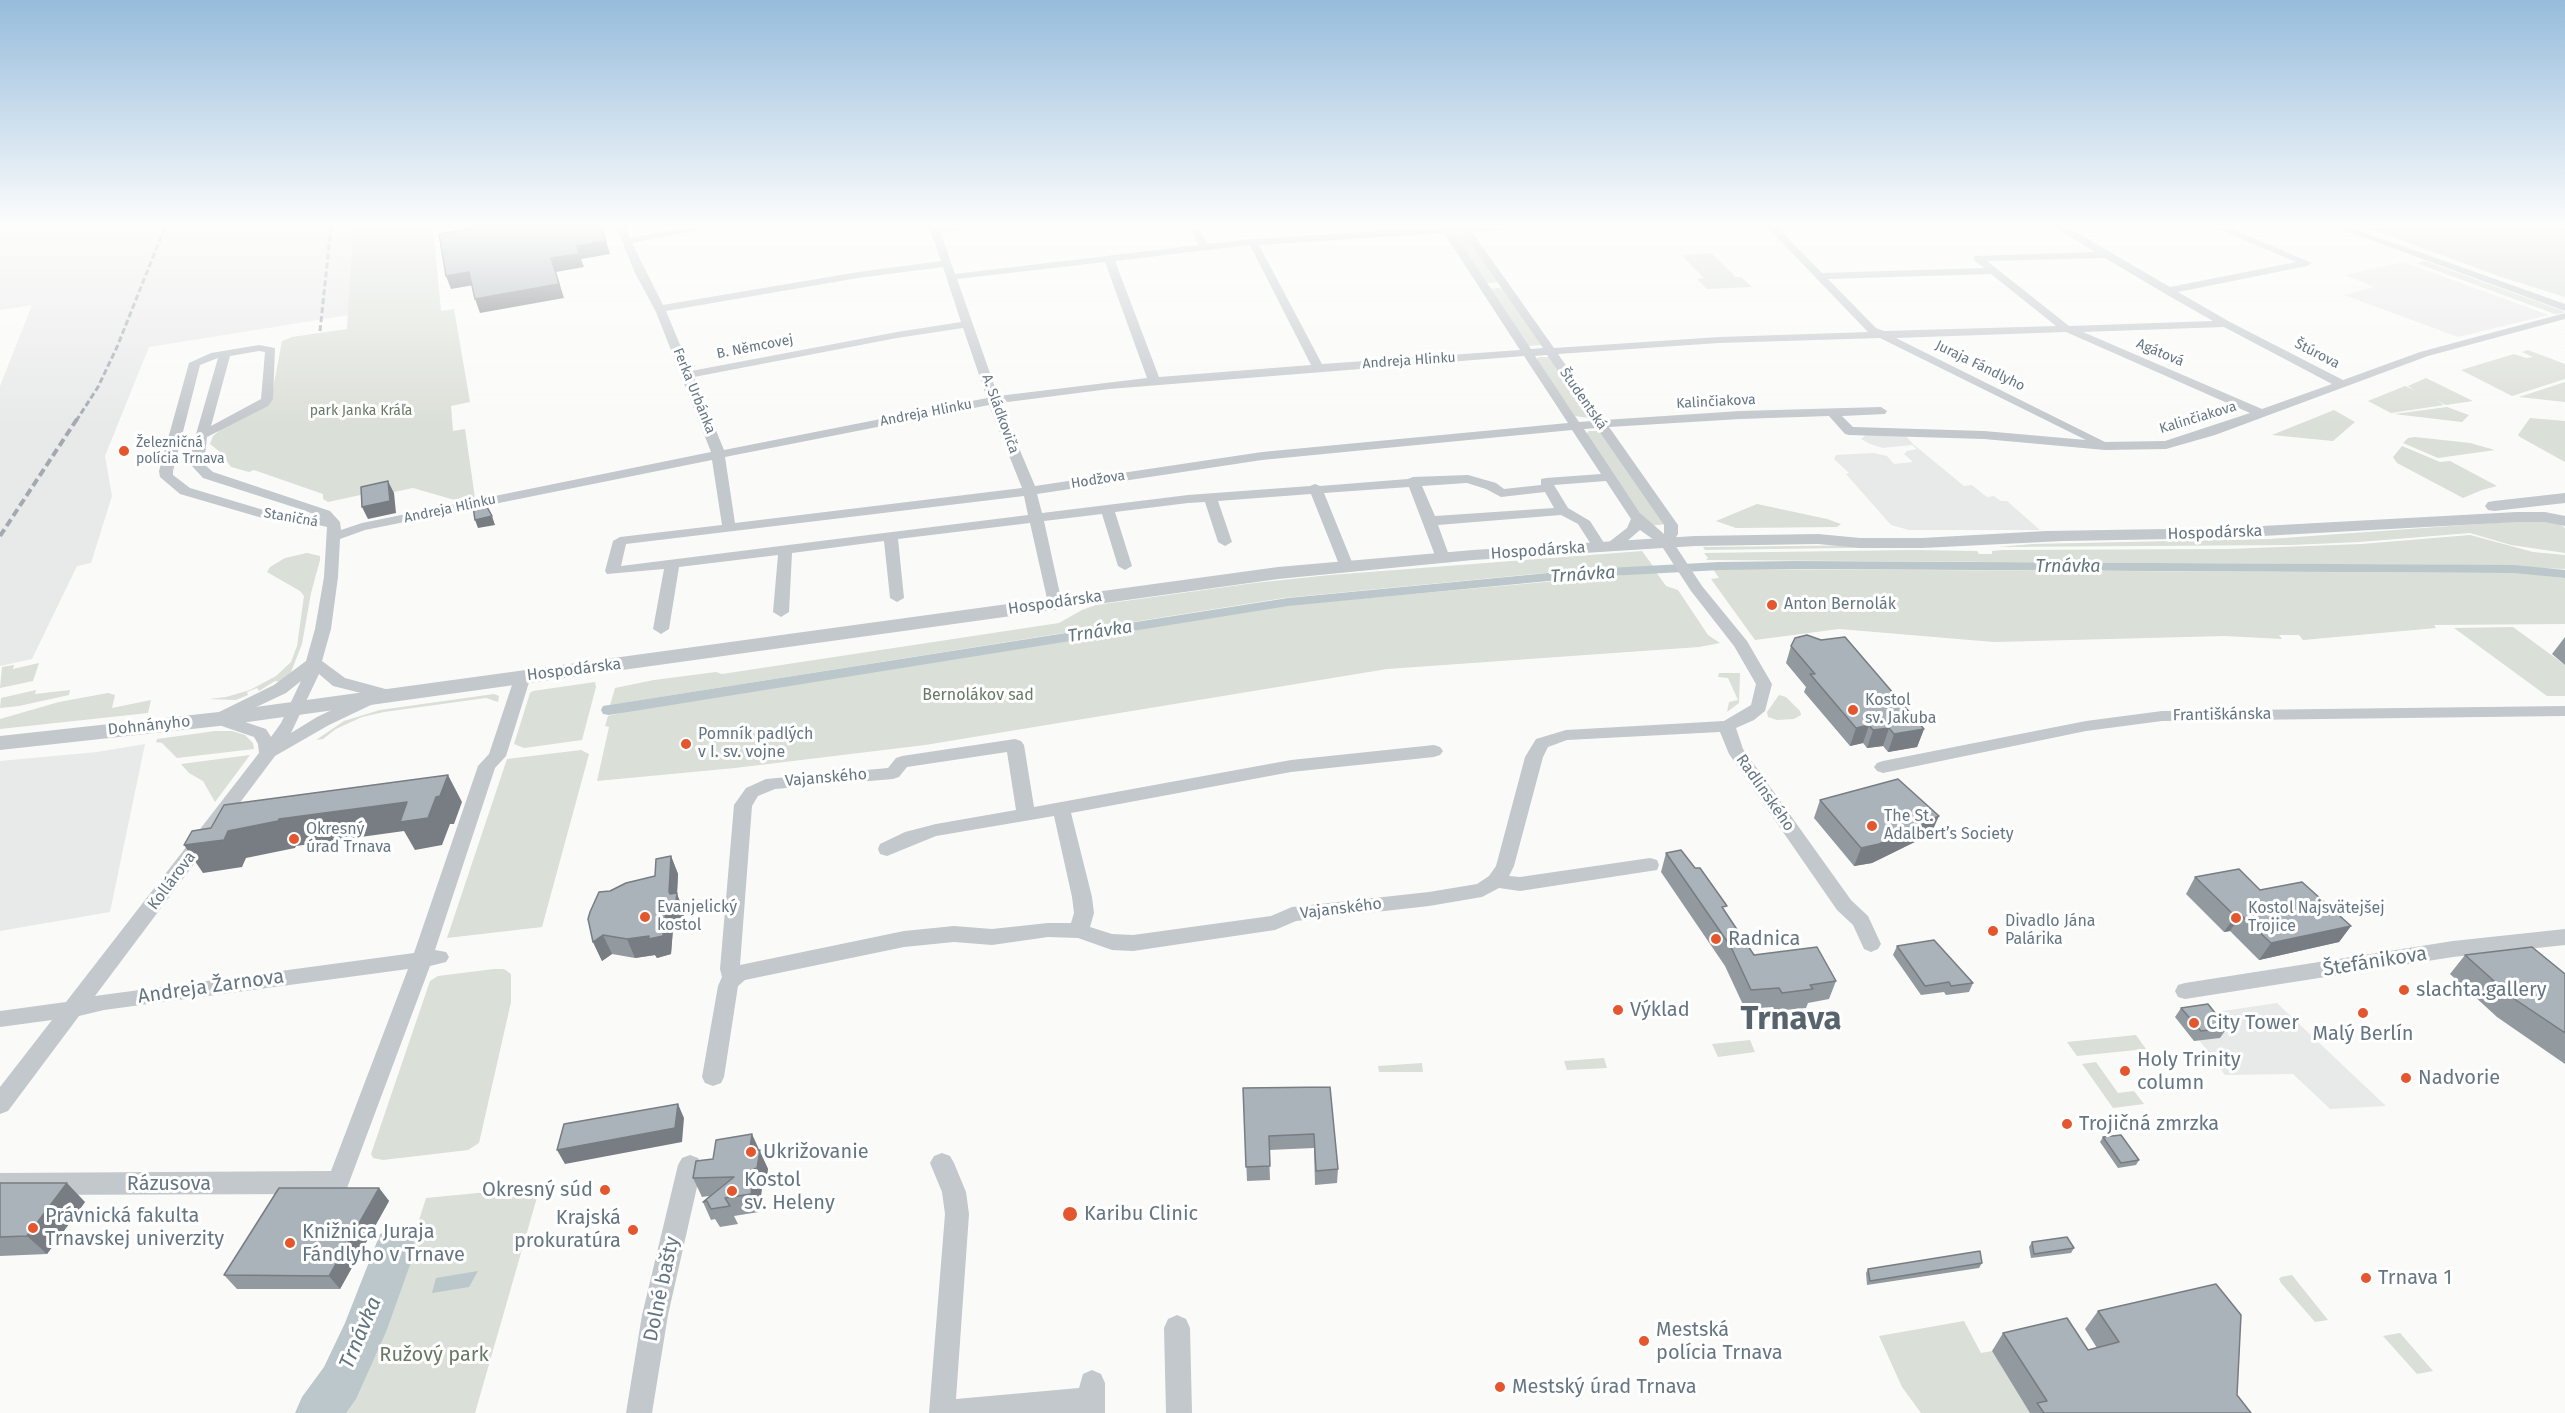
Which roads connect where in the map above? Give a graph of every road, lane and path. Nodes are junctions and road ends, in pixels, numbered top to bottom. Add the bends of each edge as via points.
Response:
1 (651, 293) edge
2 (754, 293) edge
3 (958, 293) edge
4 (1122, 293) edge
5 (1279, 293) edge
6 (1489, 293) edge
7 (1510, 293) edge
8 (1835, 293) edge
9 (2021, 293) edge
10 (2171, 293) edge
11 (2522, 293) edge
12 (2565, 308) edge
13 (660, 309) junction
14 (2565, 316) edge
15 (969, 324) junction
16 (2226, 324) junction
17 (2065, 328) junction
18 (1879, 333) junction
19 (1550, 351) junction
20 (1529, 352) junction
21 (225, 354) junction
22 (1318, 367) junction
23 (687, 375) junction
24 (1154, 381) junction
25 (2342, 384) junction
26 (994, 400) junction
27 (1881, 411) dead end
28 (1832, 412) junction
29 (2262, 414) junction
30 (1601, 424) junction
31 (1576, 425) junction
32 (202, 435) junction
33 (2105, 446) junction
34 (720, 454) junction
35 (1610, 477) junction
36 (1413, 482) junction
37 (1315, 488) junction
38 (1549, 488) junction
39 (1030, 491) junction
40 (1501, 493) junction
41 (1210, 497) junction
42 (2565, 498) edge
43 (2565, 504) edge
44 (1107, 508) junction
45 (1563, 511) junction
46 (1512, 515) junction
47 (2517, 517) junction
48 (1035, 518) junction
49 (1637, 520) junction
50 (1430, 521) junction
51 (2565, 521) edge
52 (2372, 524) junction
53 (729, 528) junction
54 (891, 536) junction
55 (333, 537) junction
56 (1226, 542) dead end
57 (1606, 546) junction
58 (785, 550) junction
59 (1671, 550) junction
60 (1443, 558) junction
61 (672, 563) junction
62 (1125, 567) dead end
63 (1347, 567) junction
64 (897, 598) dead end
65 (1055, 603) junction
66 (781, 612) dead end
67 (661, 628) dead end
68 (314, 663) junction
69 (523, 676) junction
70 (383, 694) junction
71 (297, 708) junction
72 (2565, 711) edge
73 (219, 718) junction
74 (1726, 726) junction
75 (0, 742) edge
76 (1434, 751) dead end
77 (268, 754) junction
78 (1883, 767) dead end
79 (1061, 808) junction
80 (1026, 815) junction
81 (887, 849) dead end
82 (1650, 865) dead end
83 (1496, 881) junction
84 (1079, 931) junction
85 (2565, 937) edge
86 (1871, 944) dead end
87 (431, 958) junction
88 (732, 977) junction
89 (2185, 991) dead end
90 (74, 1010) junction
91 (0, 1019) edge
92 (713, 1077) dead end
93 (0, 1104) edge
94 (942, 1163) dead end
95 (690, 1165) dead end
96 (0, 1184) edge
97 (1177, 1328) dead end
98 (1092, 1399) edge
99 (639, 1413) edge
100 (942, 1413) edge
101 (952, 1413) edge
102 (1179, 1413) edge

1 - 13 street, Ferka Urbánka
2 - 13 street
3 - 15 street, A. Sládkoviča
4 - 24 street
5 - 22 street
6 - 20 street, Študentská
7 - 19 street, Študentská
8 - 18 street, Juraja Fándlyho
9 - 17 street, Agátová
10 - 16 street, Štúrova
11 - 12 street
13 - 23 street, Ferka Urbánka
14 - 25 street, Kalinčiakova via 2424,354
15 - 23 street, B. Němcovej
15 - 26 street, A. Sládkoviča
16 - 17 street, Andreja Hlinku
16 - 25 street, Štúrova
17 - 18 street, Andreja Hlinku
17 - 29 street, Agátová
18 - 19 street, Andreja Hlinku
18 - 33 street, Juraja Fándlyho
19 - 20 street, Andreja Hlinku
19 - 30 street, Študentská
20 - 22 street, Andreja Hlinku
20 - 31 street, Študentská
21 - 32 street, Staničná
21 - 32 street, Staničná via 259,348 272,350 267,399 258,408
21 - 55 street, Staničná via 202,359 193,367 167,477 185,491 276,519 321,522
22 - 24 street, Andreja Hlinku
23 - 34 street, Ferka Urbánka
24 - 26 street, Andreja Hlinku
25 - 29 street, Kalinčiakova
26 - 34 street, Andreja Hlinku
26 - 39 street, A. Sládkoviča
27 - 28 street, Kalinčiakova
28 - 30 street, Kalinčiakova
28 - 33 street, Kalinčiakova via 1849,431 1984,435
29 - 33 street, Kalinčiakova via 2174,443
30 - 31 street, Kalinčiakova
30 - 59 street, Študentská via 1671,525
31 - 35 street, Študentská
31 - 39 street, Hodžova via 1262,456
32 - 55 street, Staničná via 197,449 201,471 325,514 333,522
34 - 53 street, Ferka Urbánka
34 - 55 street, Andreja Hlinku
35 - 38 street via 1546,482
35 - 49 street, Študentská
36 - 37 street
36 - 40 street via 1468,479
36 - 50 street
37 - 41 street
37 - 63 street
38 - 40 street
38 - 45 street
39 - 48 street, A. Sládkoviča
39 - 53 street, Hodžova
40 - 46 street
41 - 44 street
41 - 56 street
42 - 52 street, Hospodárska
43 - 47 street, Hospodárska
44 - 48 street
44 - 62 street
45 - 46 street
45 - 57 street via 1583,521
46 - 50 street
47 - 51 street, Hospodárska
47 - 52 street, Hospodárska
48 - 54 street
48 - 65 street, A. Sládkoviča
49 - 57 street via 1633,530
49 - 59 street, Študentská
50 - 60 street
52 - 59 street, Hospodárska via 1925,543 1818,539
53 - 61 street, Hodžova via 620,541 612,571
54 - 58 street
54 - 64 street
55 - 68 street, Kollárova via 331,578
57 - 59 street, Hospodárska
57 - 60 street, Hospodárska
58 - 61 street
58 - 66 street
59 - 74 street via 1742,645 1764,684 1763,698 1755,712
60 - 63 street, Hospodárska
61 - 67 street
63 - 65 street, Hospodárska via 1216,580
65 - 69 street, Hospodárska
68 - 70 street via 339,682
68 - 71 street, Kollárova
68 - 73 street via 280,689
69 - 70 street, Hospodárska
69 - 87 street via 497,756 487,766
70 - 71 street, Hospodárska
70 - 77 street via 323,721
71 - 73 street, Dohnányho
71 - 77 street, Kollárova
72 - 78 street, Františkánska via 2162,716 2086,726
73 - 75 street, Dohnányho
73 - 77 street via 260,733
74 - 83 street via 1566,735 1542,743 1534,757 1505,866
74 - 86 street, Radlinského via 1735,750 1844,905 1861,921
76 - 79 street via 1291,765
77 - 90 street, Kollárova
79 - 80 street
79 - 84 street via 1082,897 1084,913
80 - 81 street via 936,830
80 - 88 street, Vajanského via 1015,745 902,762 893,773 772,783 756,789 743,805
82 - 83 street, Vajanského via 1520,884
83 - 84 street, Vajanského via 1482,890 1460,894 1292,914 1275,923 1133,944
84 - 88 street, Vajanského via 904,939
85 - 89 street, Štefánikova via 2453,949
87 - 90 street, Andreja Žarnova via 104,1002
87 - 96 street, Rázusova via 339,1181
88 - 92 street, Vajanského
90 - 91 street, Andreja Žarnova
90 - 93 street, Kollárova
94 - 100 street via 954,1192 957,1214
95 - 99 street, Dolné bašty via 655,1315
97 - 102 street
98 - 101 street

